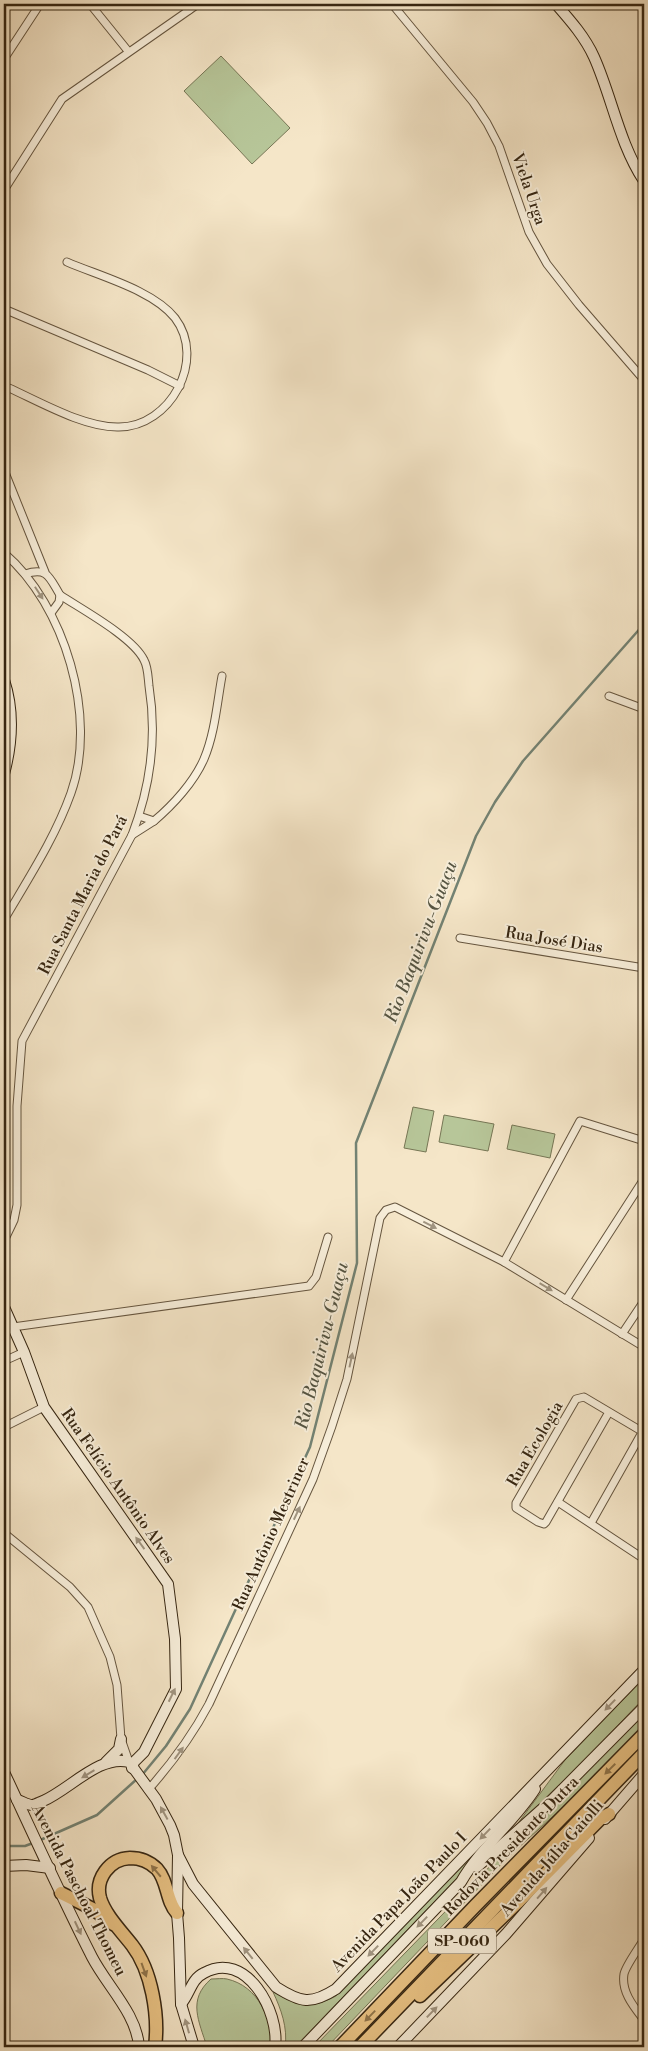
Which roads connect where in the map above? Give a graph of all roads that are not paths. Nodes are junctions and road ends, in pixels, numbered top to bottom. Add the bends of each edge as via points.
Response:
1 (40, 4) edge
2 (90, 4) edge
3 (198, 4) edge
4 (392, 4) edge
5 (556, 4) edge
6 (187, 7) edge
7 (128, 51) junction
8 (4, 59) edge
9 (644, 181) edge
10 (4, 190) edge
11 (68, 262) dead end
12 (4, 309) edge
13 (644, 380) edge
14 (180, 386) junction
15 (4, 388) edge
16 (4, 470) edge
17 (4, 553) edge
18 (45, 572) junction
19 (25, 574) junction
20 (60, 595) junction
21 (51, 613) junction
22 (222, 676) dead end
23 (4, 680) edge
24 (609, 696) dead end
25 (644, 709) edge
26 (4, 774) edge
27 (139, 816) junction
28 (154, 821) junction
29 (132, 835) junction
30 (4, 920) edge
31 (460, 938) dead end
32 (644, 968) edge
33 (644, 1141) edge
34 (644, 1179) edge
35 (328, 1237) dead end
36 (4, 1241) edge
37 (504, 1262) junction
38 (566, 1300) junction
39 (644, 1301) edge
40 (4, 1307) edge
41 (13, 1327) junction
42 (622, 1334) junction
43 (644, 1347) edge
44 (24, 1352) junction
45 (4, 1360) edge
46 (44, 1407) junction
47 (609, 1412) junction
48 (4, 1427) edge
49 (643, 1430) edge
50 (558, 1502) junction
51 (591, 1523) junction
52 (4, 1533) edge
53 (644, 1558) edge
54 (644, 1670) edge
55 (644, 1707) edge
56 (644, 1734) edge
57 (121, 1739) junction
58 (644, 1753) edge
59 (106, 1762) junction
60 (132, 1767) junction
61 (4, 1772) edge
62 (644, 1774) edge
63 (542, 1777) junction
64 (146, 1786) junction
65 (50, 1798) junction
66 (17, 1800) junction
67 (609, 1814) junction
68 (30, 1828) junction
69 (42, 1852) junction
70 (178, 1855) junction
71 (26, 1865) junction
72 (4, 1866) edge
73 (50, 1868) junction
74 (461, 1882) junction
75 (61, 1893) junction
76 (177, 1913) junction
77 (119, 1929) junction
78 (644, 1939) edge
79 (181, 2004) junction
80 (402, 2004) junction
81 (644, 2020) edge
82 (192, 2046) edge
83 (139, 2047) edge
84 (155, 2047) edge
85 (275, 2047) edge
86 (303, 2047) edge
87 (340, 2047) edge
88 (360, 2047) edge
89 (398, 2047) edge

1 - 8 street
2 - 7 street
3 - 6 street
4 - 13 street, Viela Urga via 474,102 487,123 499,146 529,232 547,264
5 - 9 main road via 594,56 616,121
6 - 7 street
7 - 10 street via 62,99
11 - 14 street via 139,291 162,305 175,318 183,334 186,354 186,371
12 - 14 street
14 - 15 street via 159,412 144,422 120,428 81,420
16 - 18 street
17 - 19 street
18 - 19 street
18 - 20 street
19 -> 21 street
20 - 21 street
20 - 27 street, Rua Santa Maria do Pará via 114,631 144,659 152,722 150,758
21 - 30 street via 63,639 77,692 80,748 77,768 72,791 51,838
22 - 28 street via 204,760 170,807
23 - 26 main road via 10,711 10,744
24 - 25 street
27 - 28 street
27 - 29 street, Rua Santa Maria do Pará
28 - 29 street
29 - 36 street, Rua Santa Maria do Pará via 22,1041 17,1106 17,1206
31 - 32 street, Rua José Dias
33 - 37 street via 580,1121
34 - 38 street
35 - 41 street via 316,1277 309,1286
37 -> 38 street
64 -> 37 street, Rua Antônio Mestriner via 171,1764 209,1704 313,1479 347,1378 380,1218 386,1210 395,1207
38 - 42 street
39 - 42 street
40 - 41 main road, Rua Felício Antônio Alves
41 - 44 main road, Rua Felício Antônio Alves
42 - 43 street
44 - 45 street
44 - 46 main road, Rua Felício Antônio Alves
46 - 48 street
60 -> 46 main road, Rua Felício Antônio Alves via 144,1752 176,1688 170,1593 164,1576
47 - 49 street
47 - 50 street
47 - 50 street, Rua Ecologia via 584,1397 576,1399 515,1506 544,1524
49 - 51 street
50 - 51 street
51 - 53 street
52 - 57 street via 70,1587 88,1607 110,1656 118,1685
54 -> 63 main road, Avenida Papa João Paulo I
55 - 74 main road via 550,1802
56 -> 87 highway, Rodovia Presidente Dutra / SP-060
57 - 59 main road via 119,1748
57 - 60 street
58 - 80 highway, Rodovia Presidente Dutra / SP-060
59 - 60 main road via 122,1760
59 -> 65 main road
60 - 64 main road
61 - 66 main road, Avenida Paschoal Thomeu
62 - 67 main road, Avenida Júlia Gaiolli
63 -> 70 main road, Avenida Papa João Paulo I via 336,1989 321,1998 306,2001 276,1987 194,1884
63 - 74 main road
70 -> 64 main road via 170,1825
65 - 66 main road via 32,1805
65 - 68 main road via 34,1811
66 - 68 main road, Avenida Paschoal Thomeu
67 - 80 highway via 600,1819 423,1994
89 -> 67 main road, Avenida Júlia Gaiolli via 506,1934
68 - 69 main road, Avenida Paschoal Thomeu
69 - 71 main road
69 - 73 main road, Avenida Paschoal Thomeu
70 - 76 main road
71 - 72 main road
71 - 73 main road
73 - 75 main road, Avenida Paschoal Thomeu
74 -> 86 main road
75 - 77 highway via 93,1909
75 -> 83 main road, Avenida Paschoal Thomeu via 92,1957 131,2018
76 -> 77 highway via 170,1906 159,1871 152,1864 128,1858 109,1867 99,1888 101,1900
76 - 79 main road
77 -> 84 highway via 134,1948 152,1990
78 - 81 street via 624,1973 626,1991
82 -> 79 main road
79 - 85 main road via 190,1986 202,1973 221,1968 242,1974 259,1991 272,2013
80 - 88 highway, Rodovia Presidente Dutra / SP-060

